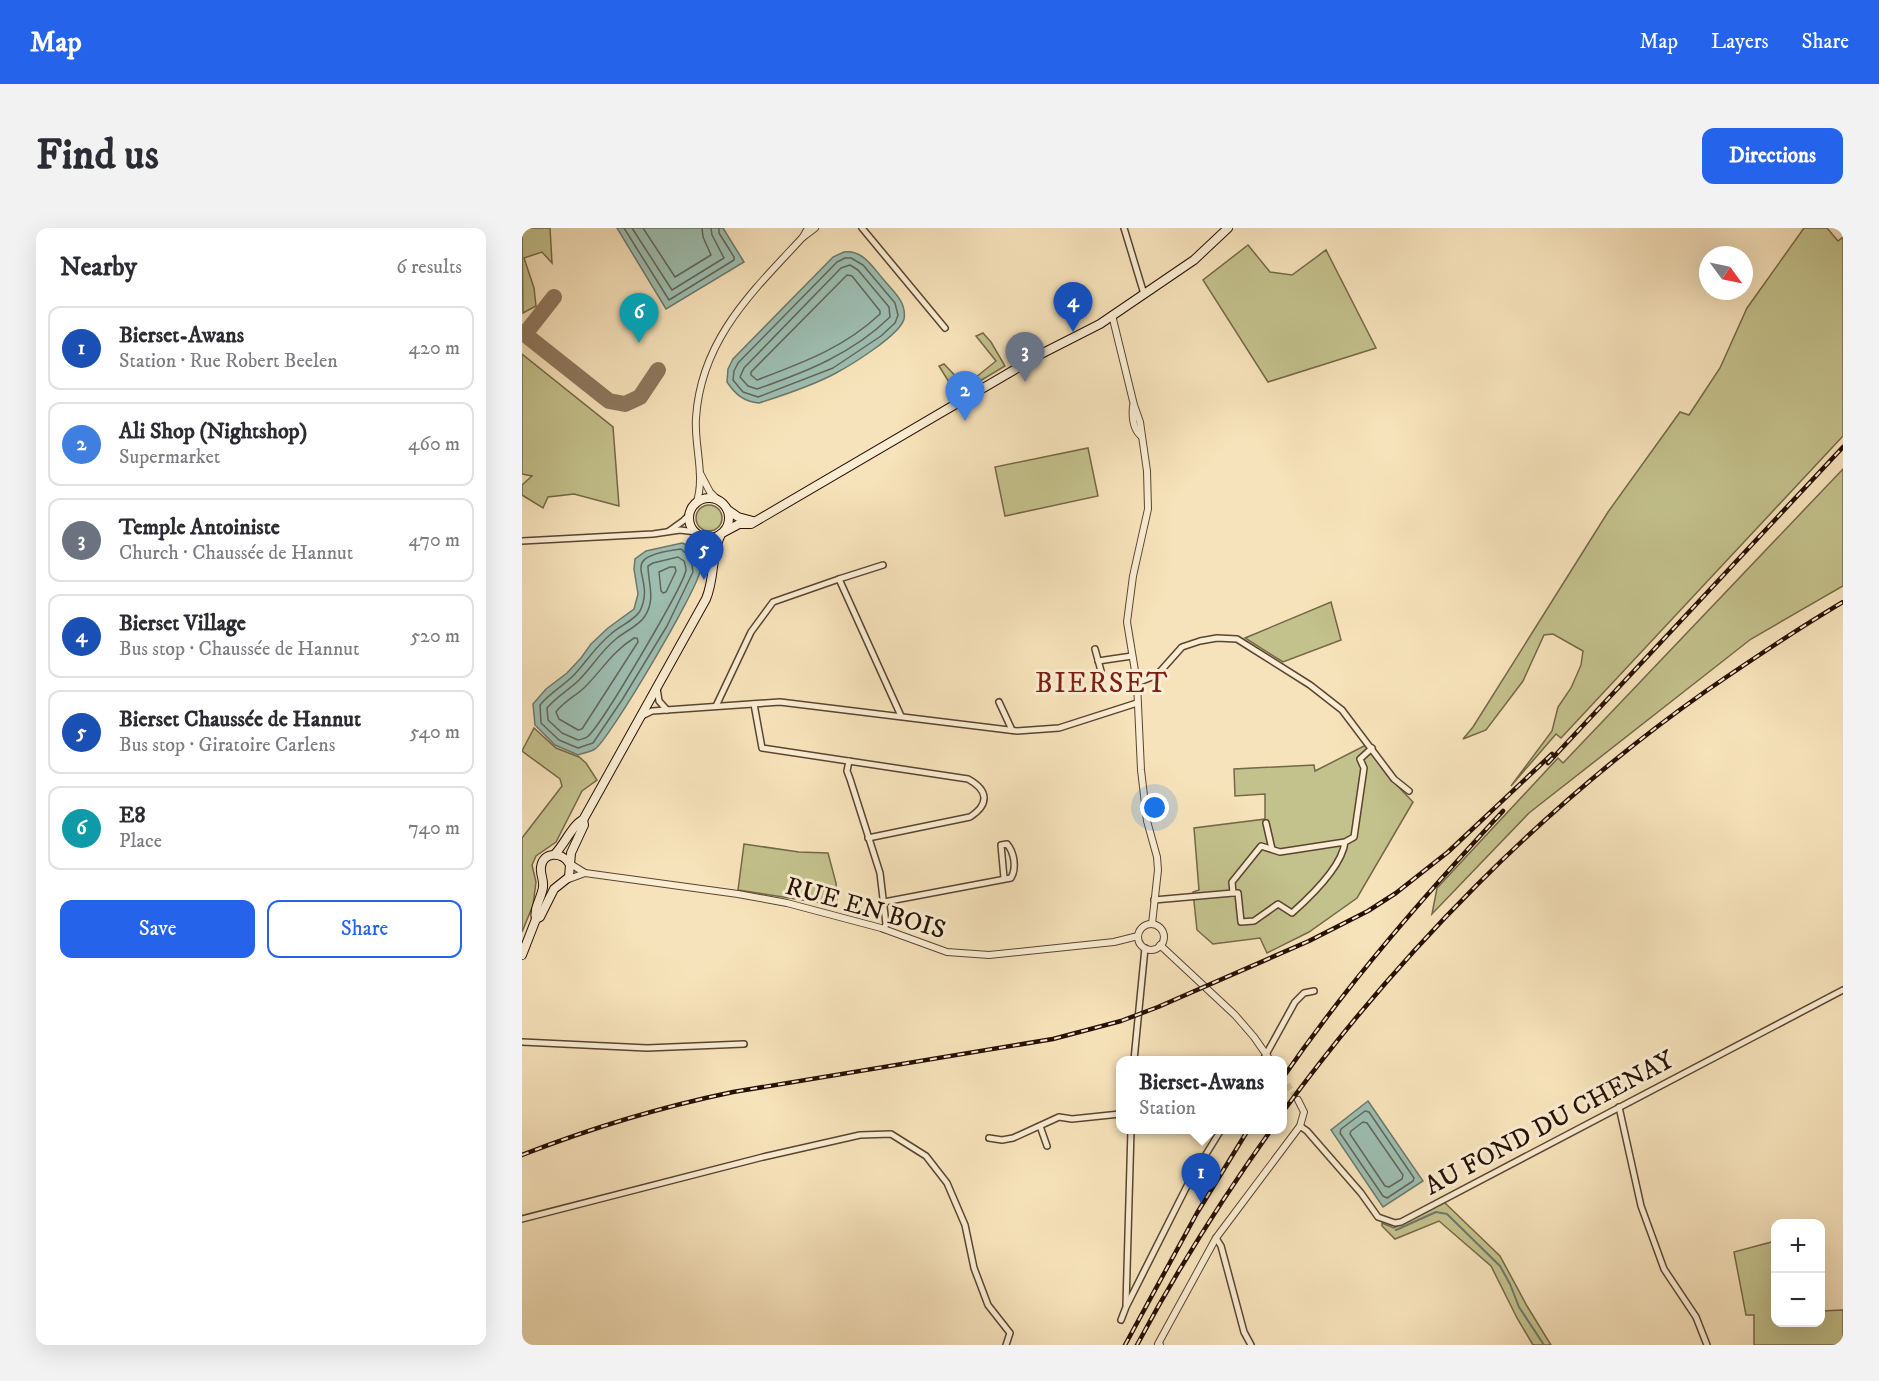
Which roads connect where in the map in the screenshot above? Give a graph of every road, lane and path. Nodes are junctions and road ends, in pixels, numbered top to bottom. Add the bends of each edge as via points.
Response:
1 (808, 228) edge
2 (815, 228) edge
3 (862, 228) edge
4 (1124, 228) edge
5 (1228, 228) edge
6 (803, 237) junction
7 (1144, 294) junction
8 (1112, 315) junction
9 (945, 328) dead end
10 (700, 472) junction
11 (718, 500) junction
12 (696, 504) junction
13 (728, 510) junction
14 (690, 514) junction
15 (754, 521) junction
16 (669, 531) junction
17 (723, 533) junction
18 (698, 534) junction
19 (522, 541) edge
20 (713, 562) junction
21 (884, 566) dead end
22 (839, 579) junction
23 (1095, 649) dead end
24 (1132, 656) junction
25 (1098, 661) junction
26 (1101, 671) dead end
27 (1137, 683) junction
28 (657, 687) junction
29 (999, 702) dead end
30 (1137, 703) junction
31 (754, 704) junction
32 (716, 706) junction
33 (667, 710) junction
34 (901, 716) junction
35 (640, 717) junction
36 (1012, 730) junction
37 (1372, 748) junction
38 (849, 761) junction
39 (1409, 791) dead end
40 (583, 820) junction
41 (1266, 824) dead end
42 (868, 838) junction
43 (1345, 842) junction
44 (1272, 849) junction
45 (555, 854) junction
46 (569, 863) junction
47 (585, 873) junction
48 (543, 877) junction
49 (1004, 878) junction
50 (562, 882) junction
51 (1233, 893) junction
52 (1154, 900) junction
53 (884, 902) junction
54 (536, 919) junction
55 (1152, 924) junction
56 (884, 930) junction
57 (1138, 936) junction
58 (1160, 945) junction
59 (1145, 948) junction
60 (522, 955) edge
61 (1843, 990) edge
62 (1314, 991) dead end
63 (522, 1042) edge
64 (744, 1044) dead end
65 (1134, 1056) edge
66 (1264, 1056) edge
67 (1268, 1056) edge
68 (1298, 1100) tunnel mouth
69 (1619, 1107) junction
70 (1116, 1114) edge
71 (1040, 1126) junction
72 (1300, 1126) junction
73 (1131, 1134) edge
74 (1219, 1134) edge
75 (989, 1138) dead end
76 (1047, 1146) dead end
77 (522, 1219) edge
78 (1216, 1238) junction
79 (1126, 1307) junction
80 (1121, 1320) dead end
81 (1006, 1345) edge
82 (1160, 1345) edge
83 (1251, 1345) edge
84 (1707, 1345) edge

1 - 6 street
2 - 6 street
3 - 9 street
4 - 7 street
5 - 7 main road via 1194,260
6 - 10 street via 741,306 712,352 696,411
7 - 8 main road
8 - 15 main road
8 - 24 street via 1140,422 1147,471 1148,509 1128,608
10 - 11 street
10 - 12 street
11 - 12 main road
11 - 13 main road
12 - 14 main road
13 - 15 main road
13 - 17 main road via 729,521
14 - 16 street
14 - 18 main road via 691,525
15 - 17 main road
16 - 18 street
16 - 19 street
17 - 18 main road via 712,538
17 - 20 main road
18 - 20 main road
20 - 28 main road via 706,599
21 - 22 street
22 - 32 street via 773,602 751,632
22 - 34 street
23 - 25 street
24 - 25 street
24 - 27 street
25 - 26 street
27 - 30 street
27 - 37 street via 1156,675 1182,647 1217,638 1237,639 1342,710
28 - 33 street via 659,701
28 - 35 main road
29 - 36 street
30 - 36 street via 1059,728
30 - 52 street via 1146,810 1157,857
31 - 32 street
31 - 34 street via 780,702
31 - 38 street via 762,748
32 - 33 street
33 - 35 street
34 - 36 street
35 - 40 main road
37 - 39 street
37 - 43 street via 1359,759 1364,768 1354,837
38 - 42 street via 847,771
38 - 42 street via 968,779 984,792 984,803 970,817
40 - 45 main road
40 - 46 main road
41 - 44 street
42 - 53 street via 880,873
43 - 44 street via 1280,852
43 - 51 street via 1344,852 1322,883 1292,913 1278,904 1254,921 1241,922 1238,892
44 - 51 street via 1261,846 1232,882
45 - 46 main road
45 - 48 main road via 543,862
46 - 47 street, RUE EN BOIS
46 - 50 main road via 570,872
47 - 50 street, RUE EN BOIS
47 - 56 street, RUE EN BOIS via 787,903
48 - 50 main road via 551,884
48 - 54 main road
49 - 49 street via 1001,844 1012,850 1015,872 1011,878
49 - 53 street
50 - 54 main road
51 - 52 street
52 - 55 street
53 - 56 street
54 - 60 main road
55 - 57 street via 1144,926
55 - 58 street via 1162,932
56 - 57 street, RUE EN BOIS via 947,952 989,955
57 - 59 street
58 - 59 street
58 - 66 street via 1235,1015
59 - 65 street
61 - 69 street, AU FOND DU CHENAY
62 - 67 street via 1304,993 1295,1002
63 - 64 street via 647,1048
68 - 72 street via 1304,1112
69 - 72 street, AU FOND DU CHENAY via 1395,1223 1378,1217
69 - 84 street via 1641,1206 1664,1269 1696,1317
70 - 71 street via 1059,1117
71 - 75 street via 1013,1138
71 - 76 street
72 - 78 street
73 - 79 street
74 - 79 street via 1190,1180
77 - 81 street via 785,1152 860,1135 891,1134 926,1155 947,1183 965,1226 974,1268 988,1305 1010,1333
78 - 82 street
78 - 83 street
79 - 80 street

